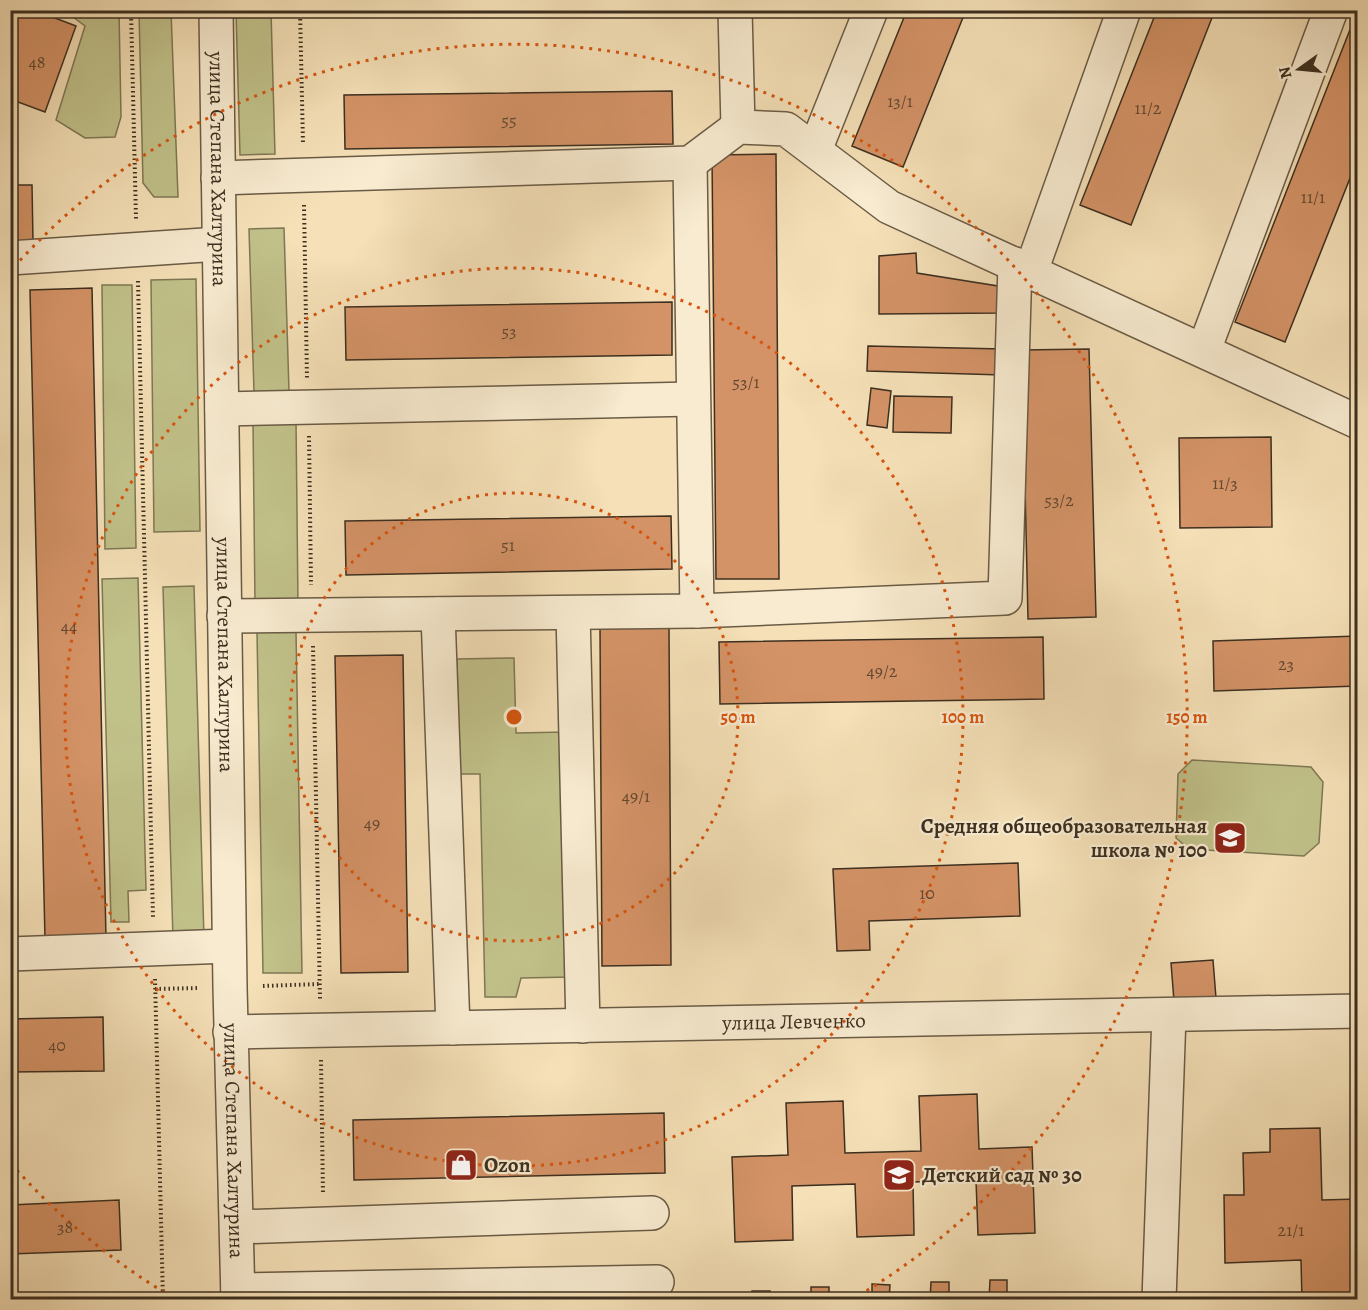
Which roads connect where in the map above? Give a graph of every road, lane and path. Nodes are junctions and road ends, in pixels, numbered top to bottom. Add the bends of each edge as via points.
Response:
1 (131, 10) edge
2 (216, 10) edge
3 (300, 10) edge
4 (735, 10) edge
5 (870, 10) edge
6 (1124, 10) edge
7 (1331, 10) edge
8 (738, 127) junction
9 (815, 150) junction
10 (690, 163) junction
11 (303, 175) junction
12 (218, 178) junction
13 (219, 244) junction
14 (137, 249) junction
15 (10, 258) edge
16 (1023, 268) junction
17 (1204, 350) junction
18 (693, 399) junction
19 (308, 407) junction
20 (222, 409) junction
21 (1358, 422) edge
22 (697, 611) junction
23 (573, 613) junction
24 (438, 614) junction
25 (312, 615) junction
26 (224, 616) junction
27 (229, 946) junction
28 (154, 949) junction
29 (10, 954) edge
30 (320, 984) junction
31 (263, 986) dead end
32 (201, 988) dead end
33 (155, 989) junction
34 (1358, 1011) edge
35 (1169, 1016) junction
36 (583, 1026) junction
37 (453, 1028) junction
38 (320, 1031) junction
39 (230, 1032) junction
40 (652, 1213) dead end
41 (324, 1224) junction
42 (237, 1227) junction
43 (657, 1282) dead end
44 (238, 1294) edge
45 (163, 1299) edge
46 (1159, 1299) edge

1 - 14 path
2 - 12 street, улица Степана Халтурина
3 - 11 path
4 - 8 street
5 - 9 street
6 - 16 street
7 - 17 street
8 - 9 street via 786,129
8 - 10 street
9 - 16 street via 889,207
10 - 11 street
10 - 18 street
11 - 12 street
11 - 19 path
12 - 13 street, улица Степана Халтурина
13 - 14 street
13 - 20 street, улица Степана Халтурина
14 - 15 street
14 - 28 path
16 - 17 street
16 - 22 street via 1005,598
17 - 21 street
18 - 19 street
18 - 22 street
19 - 20 street
19 - 25 path
20 - 26 street, улица Степана Халтурина
22 - 23 street
23 - 24 street
23 - 36 street
24 - 25 street
24 - 37 street
25 - 26 street
25 - 30 path
26 - 27 street, улица Степана Халтурина
27 - 28 street
27 - 39 street, улица Степана Халтурина
28 - 29 street
28 - 33 path
30 - 31 path
30 - 38 path
32 - 33 path
33 - 45 path
34 - 35 street, улица Левченко
35 - 36 street, улица Левченко
35 - 46 street
36 - 37 street, улица Левченко
37 - 38 street, улица Левченко
38 - 39 street, улица Левченко
38 - 41 path
39 - 42 street, улица Степана Халтурина
40 - 41 street
41 - 42 street
42 - 44 street, улица Степана Халтурина
43 - 44 street

